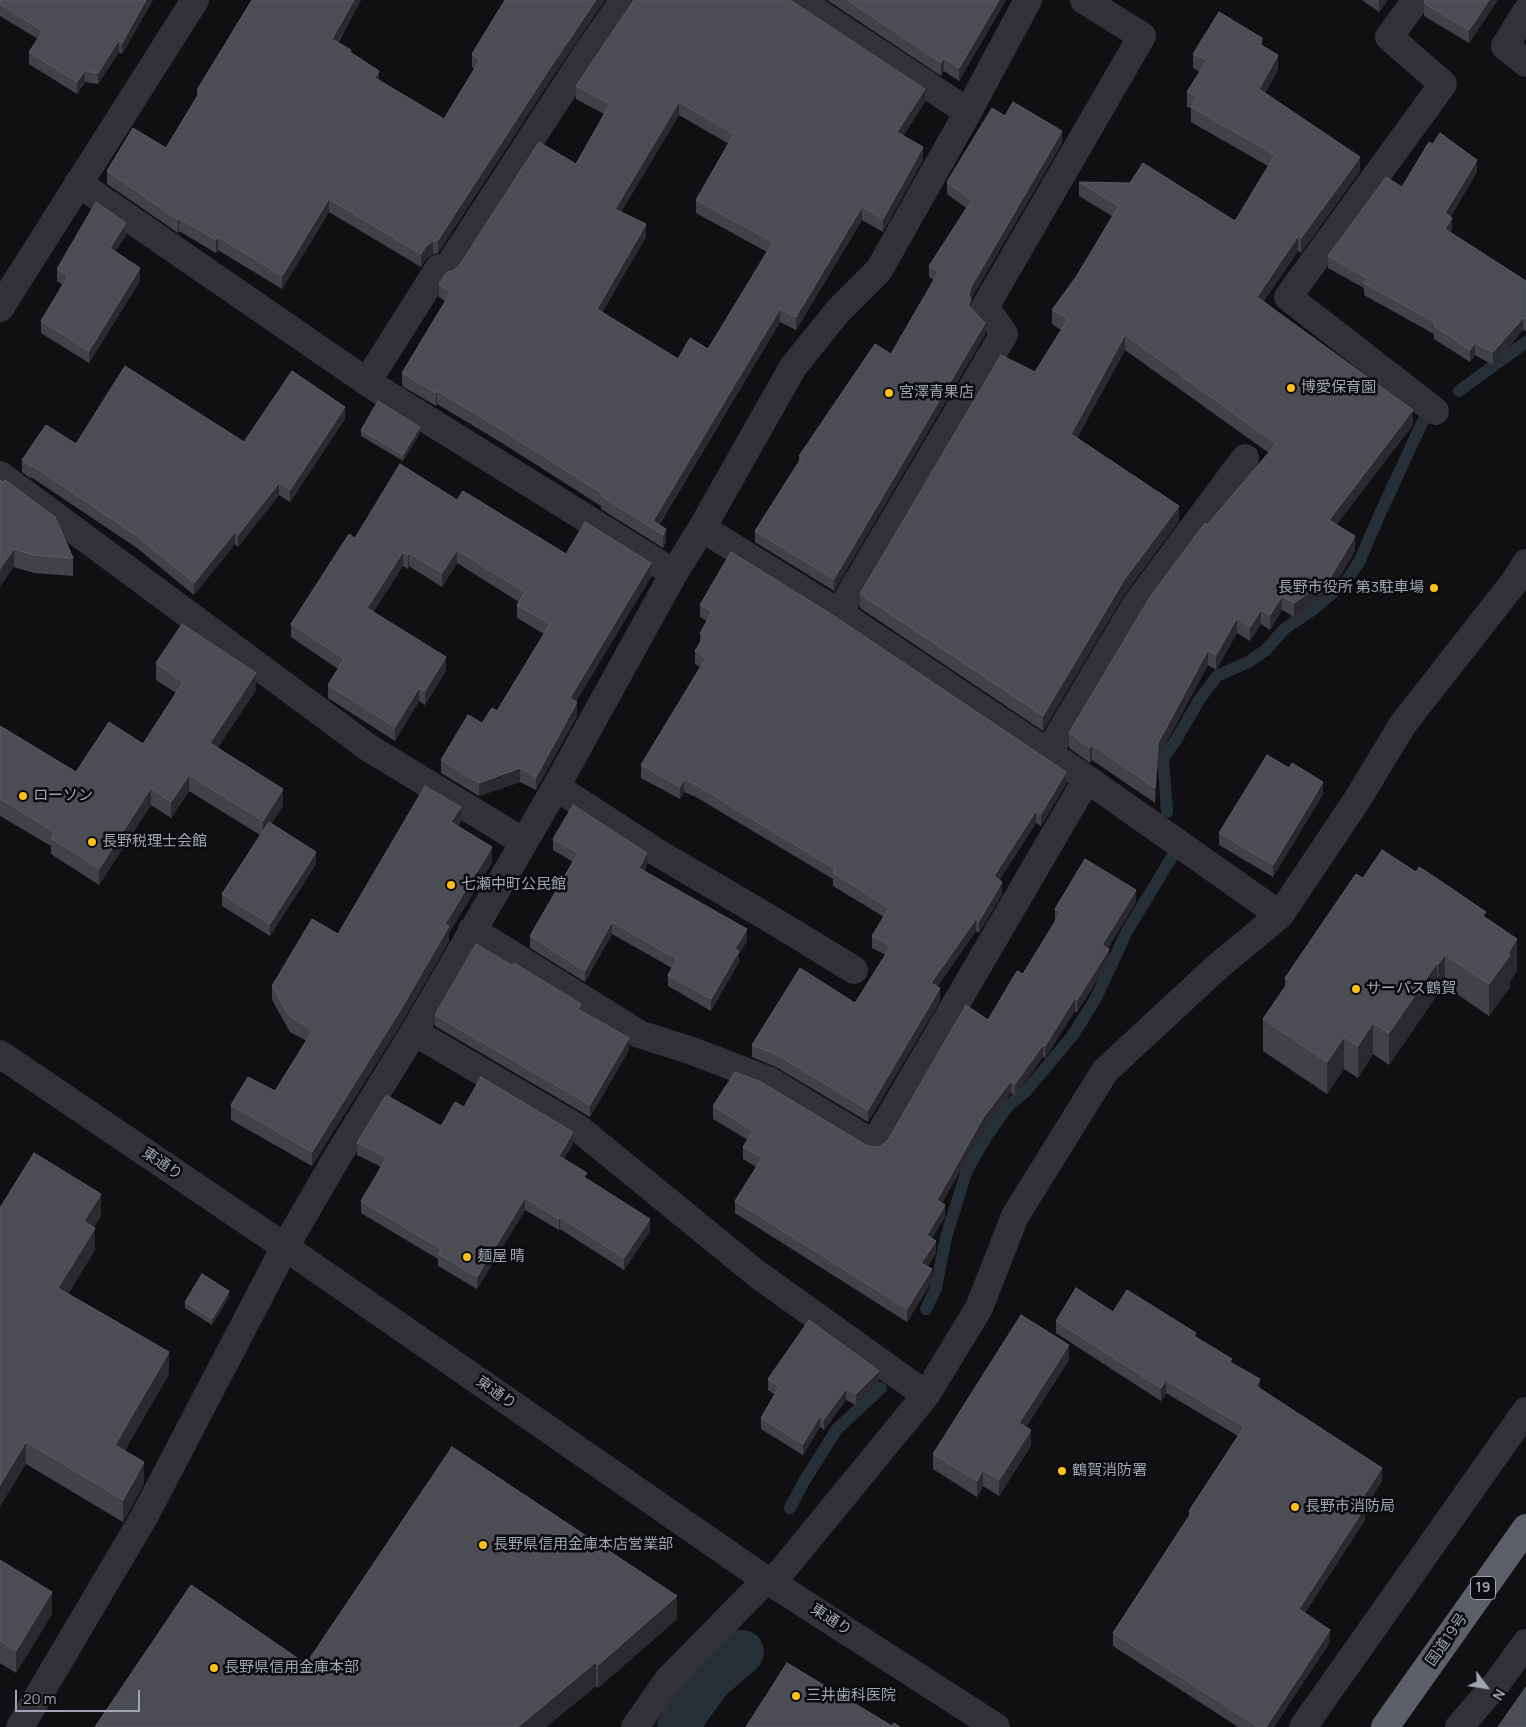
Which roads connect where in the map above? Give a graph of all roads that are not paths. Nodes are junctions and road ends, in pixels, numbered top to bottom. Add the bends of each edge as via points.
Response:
1 (195, 0) edge
2 (624, 0) edge
3 (799, 0) edge
4 (1028, 0) edge
5 (1084, 0) edge
6 (1416, 0) edge
7 (1526, 12) edge
8 (1526, 63) edge
9 (968, 112) junction
10 (78, 183) junction
11 (0, 308) edge
12 (367, 382) junction
13 (1435, 411) dead end
14 (1245, 458) dead end
15 (0, 475) edge
16 (702, 528) junction
17 (1526, 563) edge
18 (674, 573) junction
19 (839, 613) junction
20 (1048, 753) junction
21 (1087, 779) junction
22 (556, 788) junction
23 (524, 842) junction
24 (1280, 915) junction
25 (472, 930) junction
26 (854, 970) dead end
27 (414, 1032) junction
28 (0, 1054) edge
29 (285, 1247) junction
30 (926, 1395) junction
31 (1526, 1411) edge
32 (1526, 1528) edge
33 (769, 1581) junction
34 (1526, 1643) edge
35 (20, 1727) edge
36 (635, 1727) edge
37 (996, 1727) edge
38 (1303, 1727) edge
39 (1385, 1727) edge
40 (1459, 1727) edge

1 - 10 street
2 - 12 street via 446,270 439,268
3 - 9 street
4 - 9 street
5 - 19 street via 1142,36 985,307 1004,334
6 - 13 street via 1389,37 1444,84 1288,297
7 - 8 street via 1505,46
9 - 16 street via 879,270 838,311 793,367
10 - 11 street
10 - 12 street
12 - 18 street
14 - 20 street via 1137,603
15 - 23 street via 369,748
16 - 18 street
16 - 19 street
17 - 24 street via 1403,724
18 - 22 street
19 - 20 street
20 - 21 street
21 - 24 street
21 - 25 street via 874,1144 768,1080 639,1034
22 - 23 street
22 - 26 street
23 - 25 street
24 - 30 street via 1216,968 1106,1071 1015,1216 980,1308
25 - 27 street
27 - 29 street
27 - 30 street via 578,1128 757,1274
28 - 29 street, 東通り
29 - 33 street, 東通り
29 - 35 street via 144,1517
30 - 33 street
31 - 38 street
32 - 39 highway, 国道19号 / 19
33 - 36 street via 668,1680
33 - 37 street, 東通り
34 - 40 street

